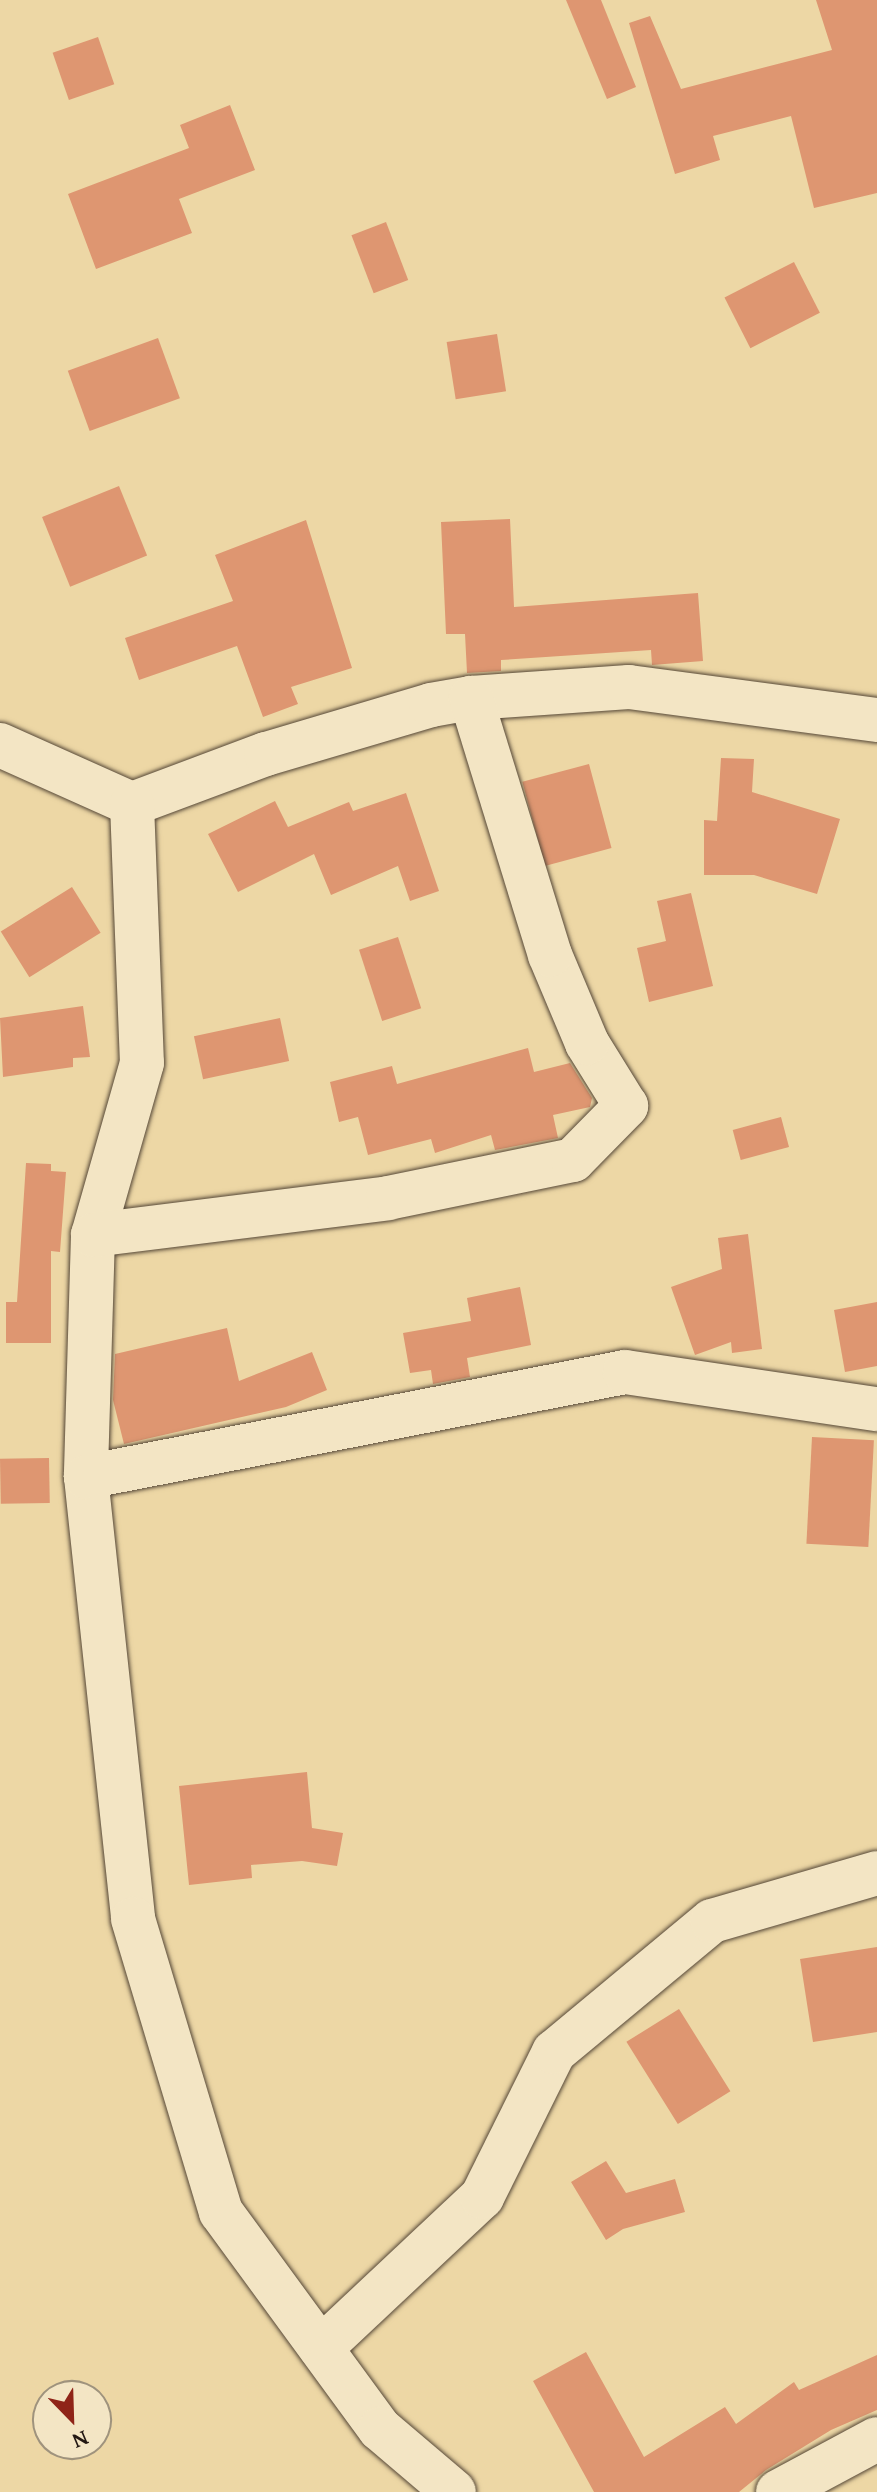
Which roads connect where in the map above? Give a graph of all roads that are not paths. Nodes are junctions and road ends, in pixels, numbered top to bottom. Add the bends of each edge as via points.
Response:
1 (471, 698) junction
2 (877, 720) edge
3 (0, 745) edge
4 (132, 804) junction
5 (93, 1235) junction
6 (877, 1409) edge
7 (86, 1477) junction
8 (877, 1873) edge
9 (321, 2348) junction
10 (877, 2439) edge
11 (454, 2492) edge
12 (778, 2492) edge

1 - 2 street via 629,687
1 - 4 street via 266,754
1 - 5 street via 550,955 587,1043 626,1106 573,1160 388,1198
3 - 4 street
4 - 5 street via 142,1063
5 - 7 street
6 - 7 street via 625,1372
7 - 9 street via 133,1919 221,2212
8 - 9 street via 712,1921 554,2052 482,2197
9 - 11 street via 380,2429
10 - 12 street

